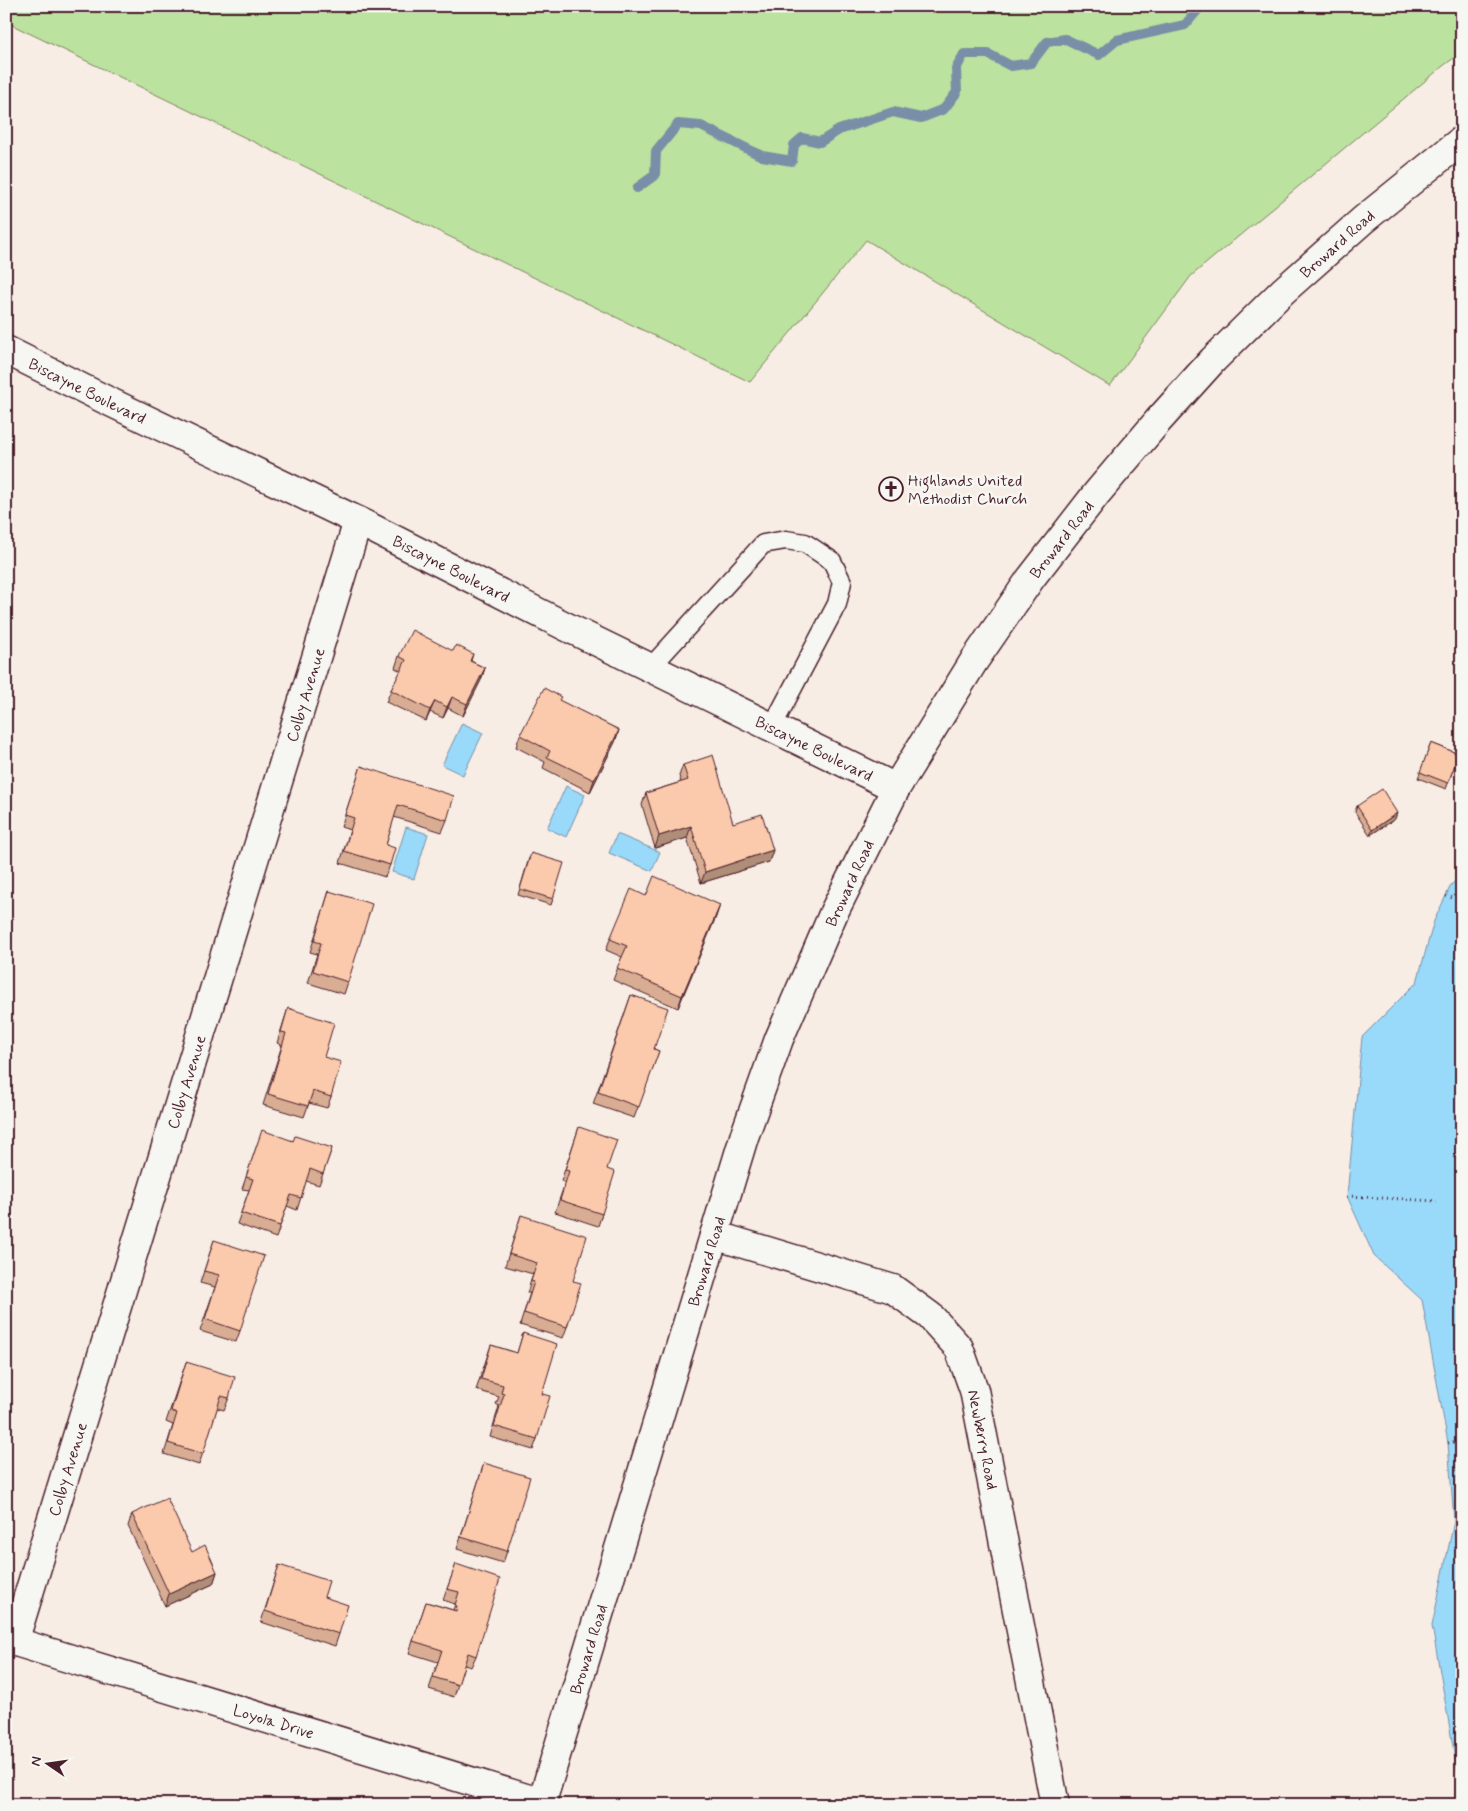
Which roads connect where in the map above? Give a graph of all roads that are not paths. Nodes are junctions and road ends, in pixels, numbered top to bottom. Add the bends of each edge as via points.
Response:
1 (1462, 140) edge
2 (6, 350) edge
3 (358, 521) junction
4 (650, 668) junction
5 (772, 727) junction
6 (896, 788) junction
7 (714, 1235) junction
8 (10, 1640) edge
9 (542, 1804) edge
10 (1055, 1805) edge

1 - 6 street, Broward Road via 1363,220 1283,291 1213,360 1158,421 1031,578 974,661
2 - 3 street, Biscayne Boulevard
3 - 4 street, Biscayne Boulevard
3 - 8 street, Colby Avenue
4 - 5 street, Biscayne Boulevard
4 - 5 lane via 763,544 786,540 805,543 832,561 842,582 837,604
5 - 6 street, Biscayne Boulevard
6 - 7 street, Broward Road via 834,912 779,1038
7 - 9 street, Broward Road
7 - 10 street, Newberry Road via 893,1290 930,1316 959,1348 974,1390
8 - 9 street, Loyola Drive

